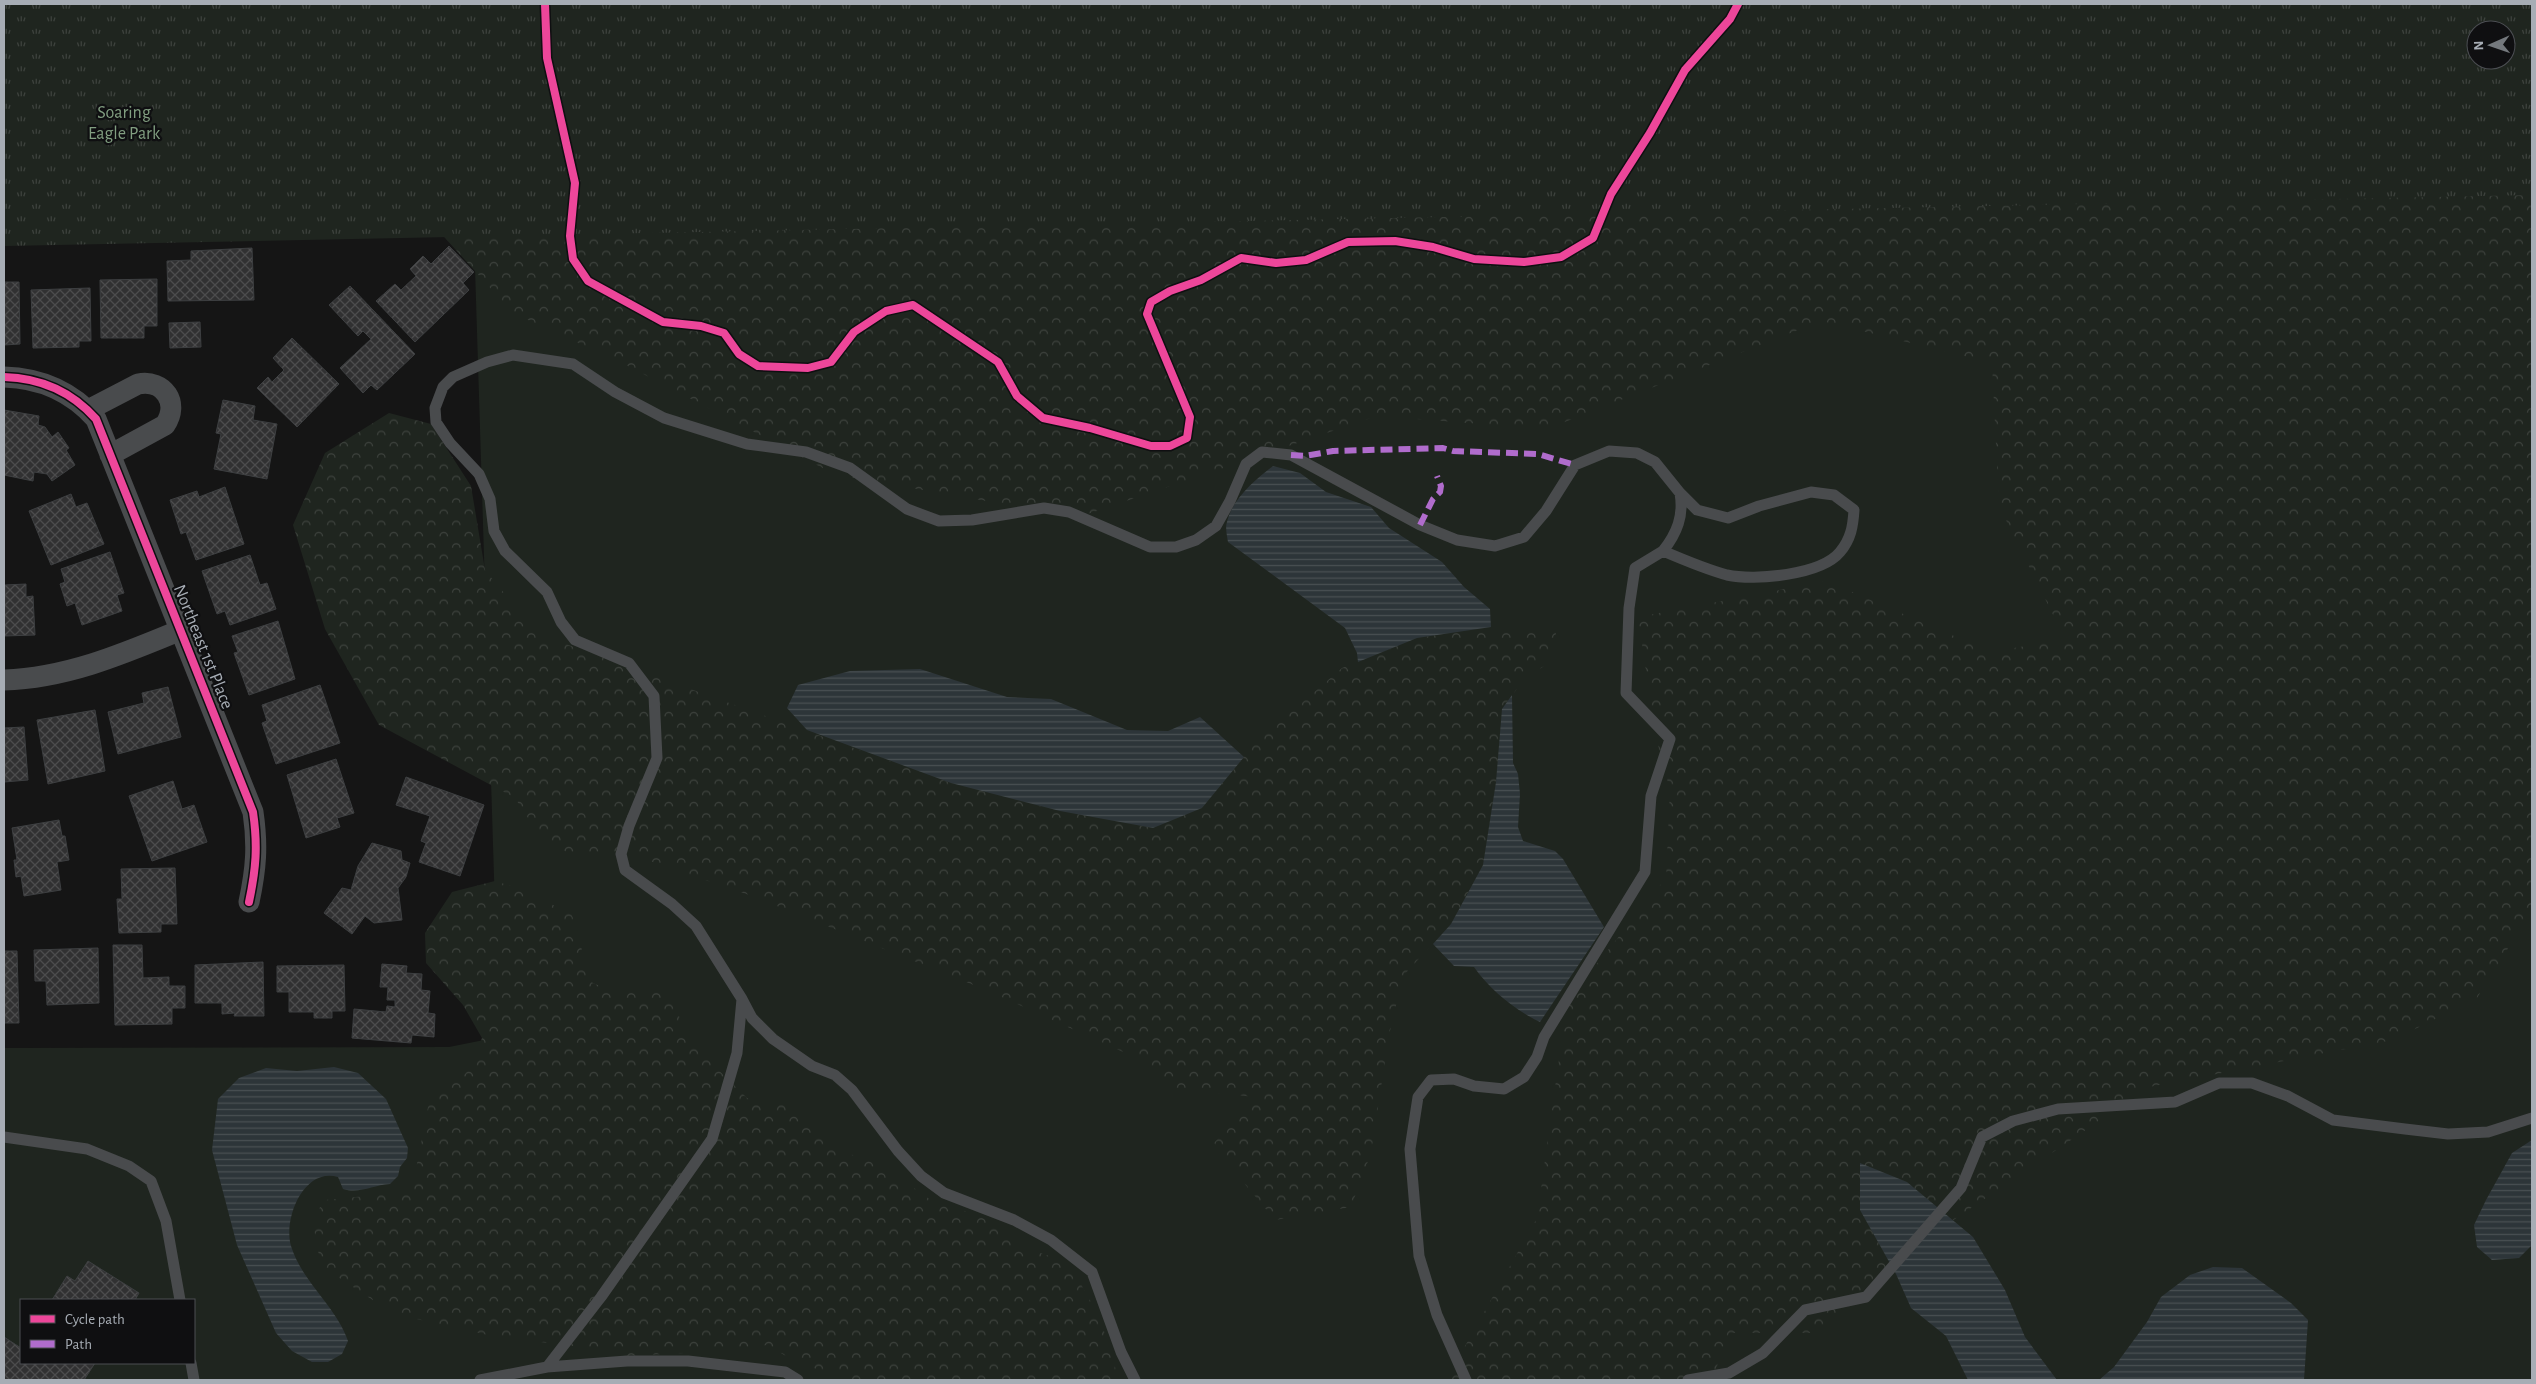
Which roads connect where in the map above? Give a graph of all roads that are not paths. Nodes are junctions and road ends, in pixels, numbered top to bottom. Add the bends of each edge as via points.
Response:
1 (4, 377) edge
2 (88, 410) junction
3 (110, 455) junction
4 (1680, 493) junction
5 (1663, 551) junction
6 (180, 630) junction
7 (4, 680) edge
8 (249, 902) dead end
9 (742, 999) junction
10 (2532, 1118) edge
11 (4, 1137) edge
12 (180, 1299) edge
13 (191, 1364) edge
14 (547, 1367) junction
15 (194, 1380) edge
16 (480, 1380) edge
17 (798, 1380) edge
18 (1135, 1380) edge
19 (1466, 1380) edge
20 (1688, 1380) edge

1 - 2 street via 44,383 67,394
2 - 3 street, Northeast 1st Place via 96,419
2 - 3 street via 138,384 154,384 167,393 171,410 165,425
3 - 6 street, Northeast 1st Place
4 - 5 lane via 1683,508 1679,525
4 - 5 lane via 1697,510 1728,518 1811,492 1834,495 1854,510 1852,534 1839,553 1817,568 1769,576 1729,575
4 - 9 lane via 1655,462 1637,453 1609,451 1575,465 1546,511 1524,537 1495,546 1457,540 1420,525 1291,455 1262,452 1246,464 1216,526 1190,542 1150,547 1069,512 1044,508 972,520 939,521 907,509 850,468 824,458 806,452 747,444 664,418 615,392 573,364 513,355 487,362 454,378 443,387 435,408 436,422 450,443 479,474 490,499 494,530 505,552 547,592 561,622 575,640 629,663 654,696 657,758 629,826 621,854 625,870 696,926
5 - 19 lane via 1635,568 1629,608 1626,693 1670,739 1651,796 1645,872 1544,1037 1537,1057 1524,1077 1504,1089 1474,1086 1454,1079 1431,1080 1418,1098 1410,1149 1418,1256 1437,1315
6 - 7 street via 104,661 62,673
6 - 8 street, Northeast 1st Place via 253,812 257,865
9 - 14 lane via 737,1053 712,1140 601,1297
9 - 18 lane via 752,1018 773,1039 812,1066 835,1075 852,1090 921,1176 944,1193 1014,1220 1051,1240 1092,1272 1121,1352
10 - 20 lane via 2488,1132 2448,1134 2333,1120 2288,1096 2252,1084 2219,1083 2175,1102 2058,1109 2013,1122 1982,1137 1961,1188 1866,1297 1805,1310 1763,1353 1729,1374
11 - 12 lane via 87,1149 129,1166 152,1181 166,1221
13 - 15 lane
14 - 16 lane
14 - 17 lane via 688,1361 785,1372

